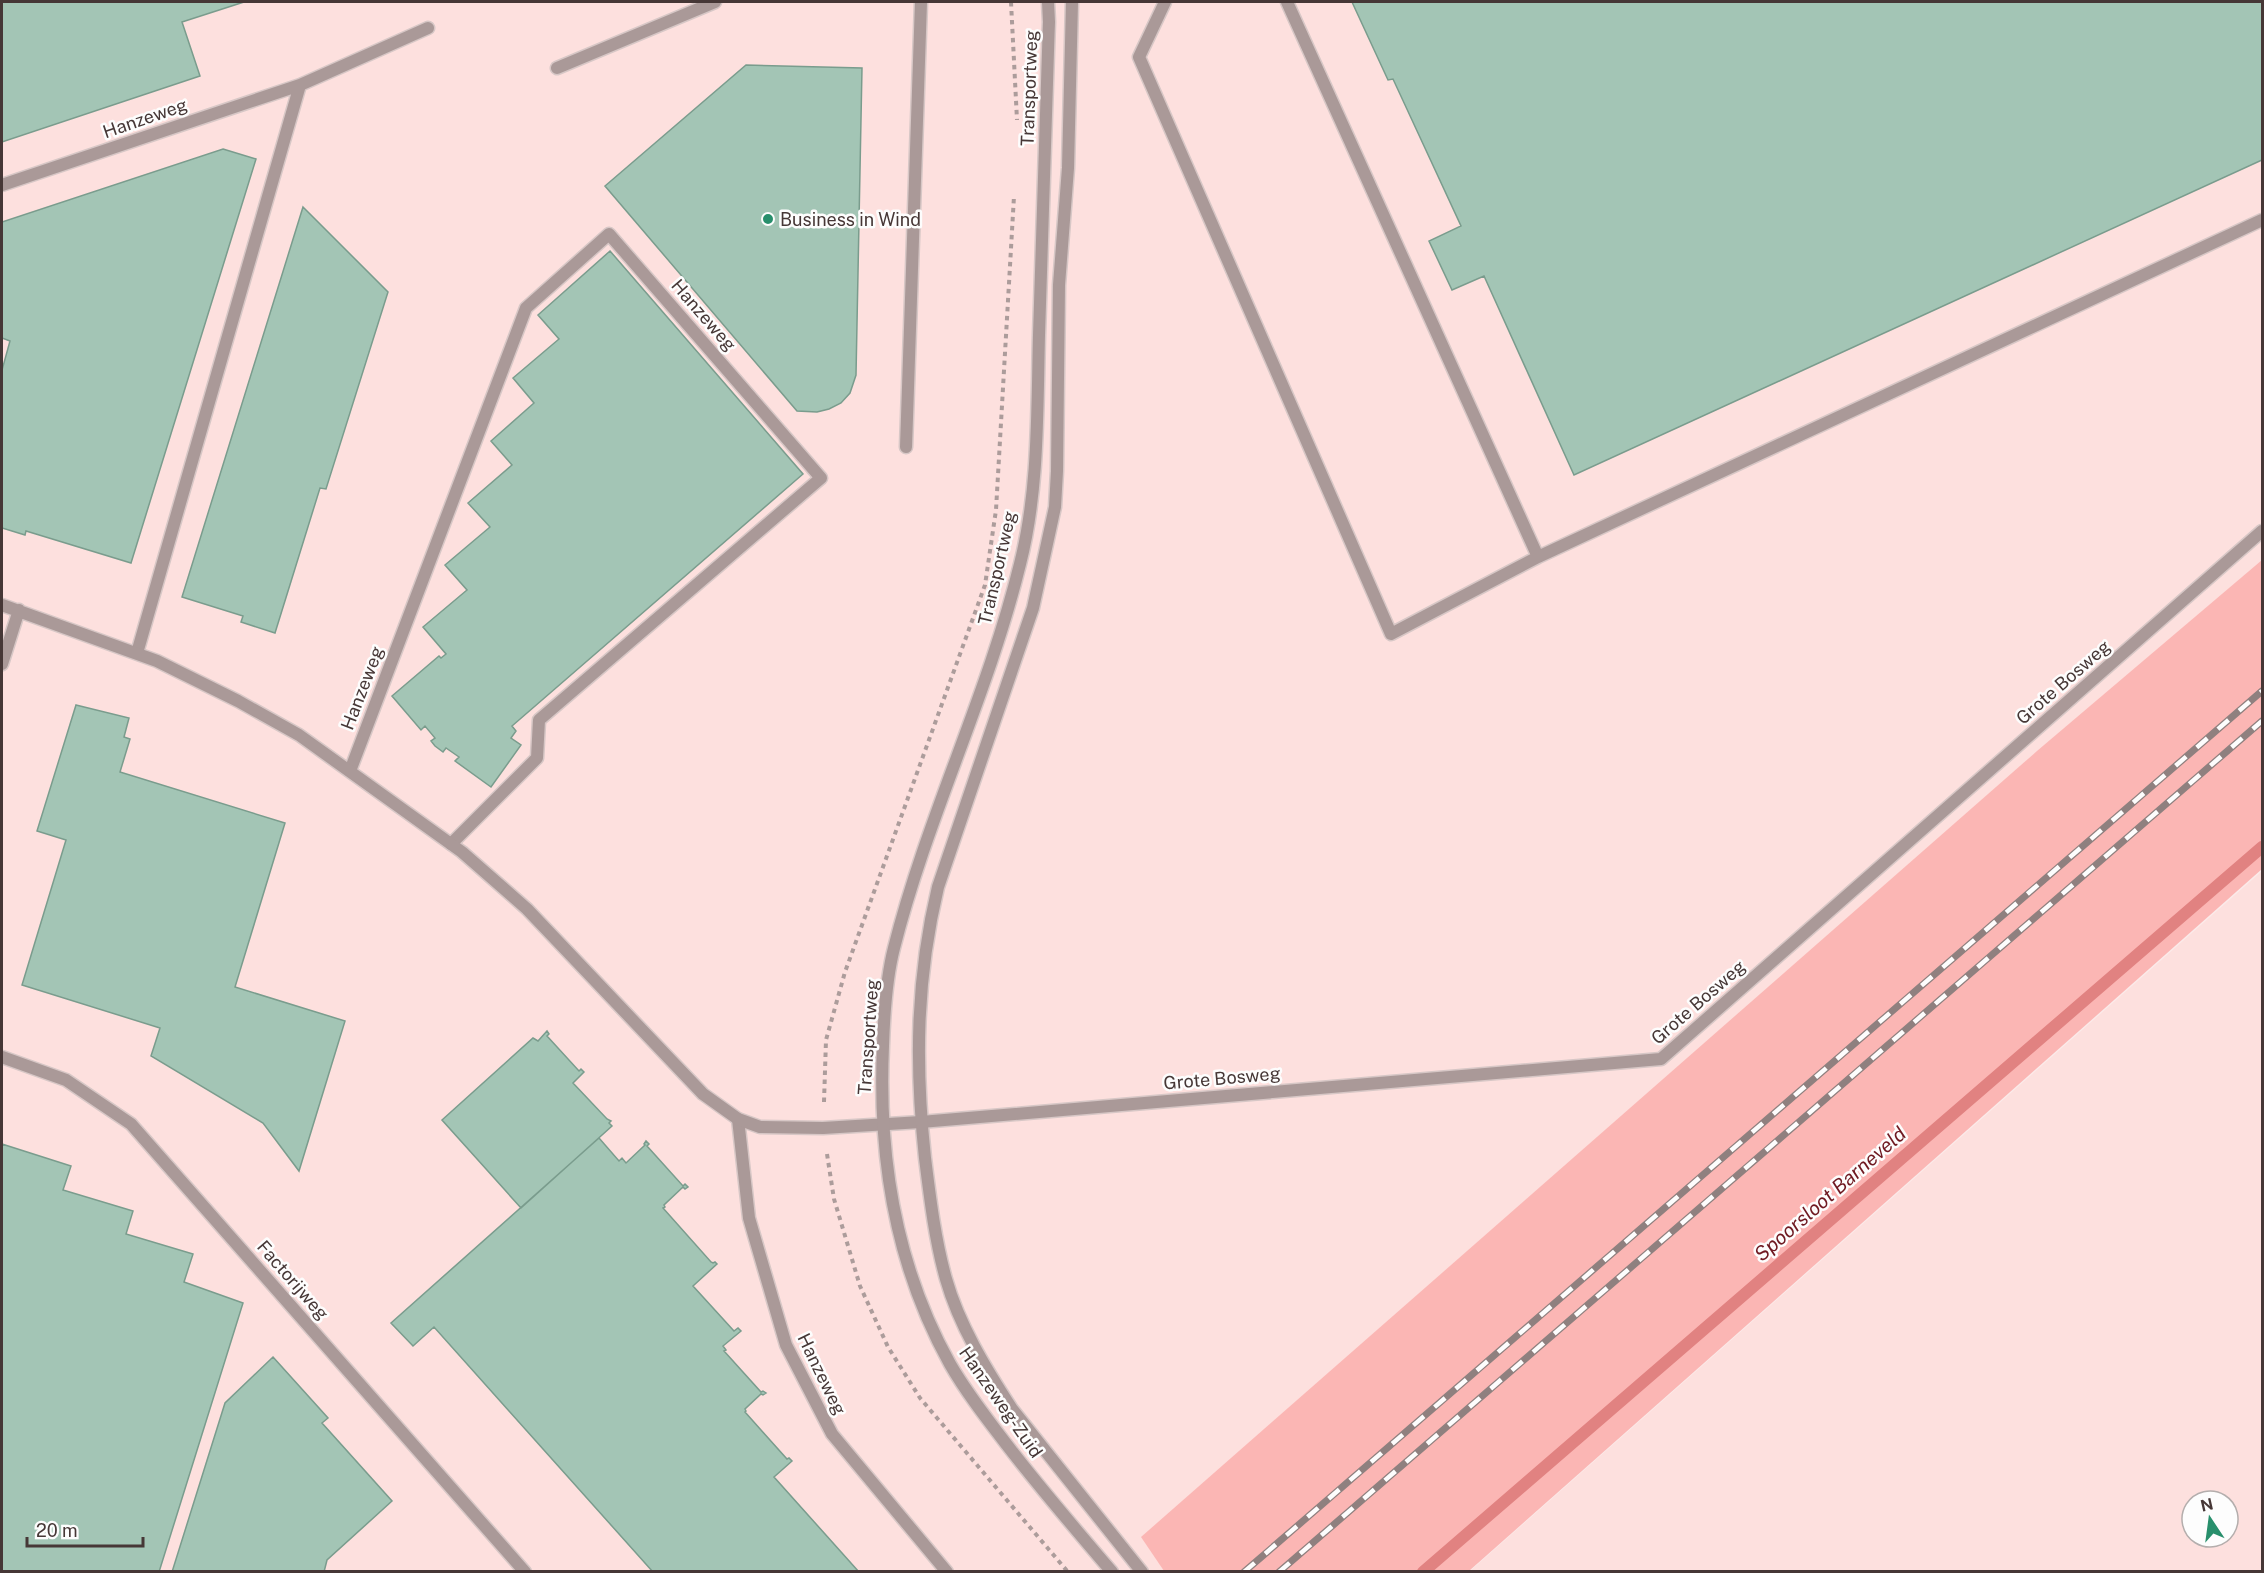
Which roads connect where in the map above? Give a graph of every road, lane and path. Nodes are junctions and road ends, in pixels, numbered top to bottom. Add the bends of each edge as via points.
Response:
1 (715, 2) edge
2 (921, 2) edge
3 (1011, 2) edge
4 (1047, 2) edge
5 (1072, 2) edge
6 (1165, 2) edge
7 (1287, 2) edge
8 (428, 28) dead end
9 (557, 68) dead end
10 (300, 85) junction
11 (1017, 125) dead end
12 (2, 185) edge
13 (1014, 194) dead end
14 (2262, 220) edge
15 (906, 447) dead end
16 (2262, 531) edge
17 (1538, 557) junction
18 (2, 605) edge
19 (18, 610) junction
20 (137, 653) junction
21 (2, 664) edge
22 (350, 771) junction
23 (451, 844) junction
24 (2, 1057) edge
25 (738, 1119) junction
26 (921, 1122) junction
27 (883, 1125) junction
28 (823, 1128) junction
29 (525, 1572) edge
30 (947, 1572) edge
31 (1112, 1572) edge
32 (1142, 1572) edge

1 - 9 street
2 - 15 street
3 - 11 path
4 - 27 street, Transportweg via 1038,370 1030,512 1021,562 997,644 893,951 884,1017
5 - 26 street via 1068,168 1059,285 1055,507 1033,608 928,928 921,974 918,1048
6 - 17 street via 1139,57 1391,634
7 - 17 street
8 - 10 street, Hanzeweg
10 - 12 street, Hanzeweg
10 - 20 street
13 - 28 path via 996,510 985,585 845,972 826,1040
14 - 17 street
16 - 26 street, Grote Bosweg via 1661,1059
18 - 19 street
19 - 20 street
19 - 21 street
20 - 22 street via 299,735
22 - 23 street
22 - 23 street, Hanzeweg via 526,308 609,234 821,478 539,720 537,758
23 - 25 street via 527,909 703,1094
24 - 29 street, Factorijweg via 66,1080 131,1124
25 - 28 street via 760,1128
25 - 30 street, Hanzeweg via 749,1218 786,1345 832,1434
26 - 27 street
26 - 32 street, Hanzeweg-Zuid via 934,1222 946,1280 961,1318 1012,1409
27 - 28 street
27 - 31 street, Hanzeweg-Zuid via 886,1168 899,1235 921,1303 945,1355 995,1430

